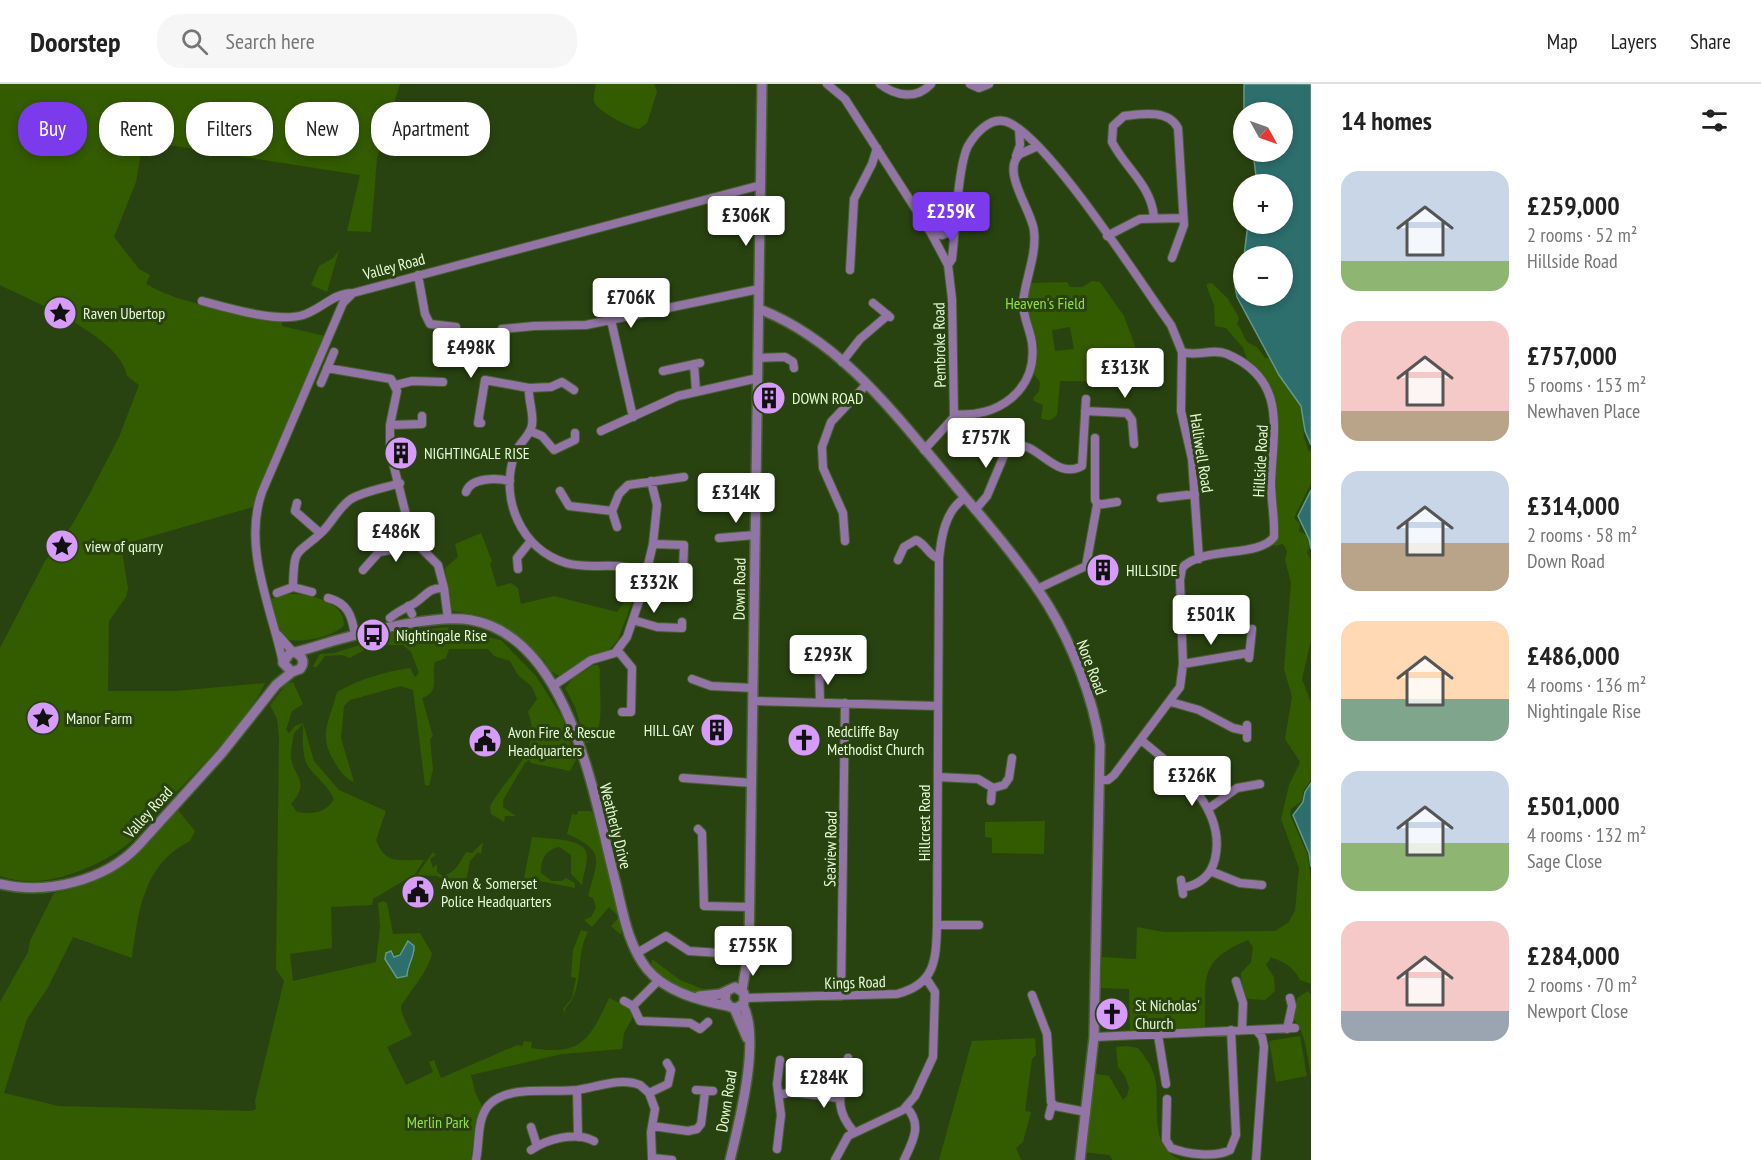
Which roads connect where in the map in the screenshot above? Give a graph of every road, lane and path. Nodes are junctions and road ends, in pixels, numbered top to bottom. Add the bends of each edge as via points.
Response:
1 (762, 84) edge
2 (827, 84) edge
3 (880, 84) edge
4 (932, 84) edge
5 (970, 84) edge
6 (986, 85) edge
7 (1019, 129) junction
8 (1038, 146) junction
9 (877, 148) junction
10 (1016, 157) junction
11 (888, 166) junction
12 (869, 171) junction
13 (760, 185) junction
14 (1154, 218) junction
15 (1183, 218) junction
16 (955, 230) junction
17 (931, 233) junction
18 (1107, 236) junction
19 (1172, 254) dead end
20 (948, 264) junction
21 (847, 265) dead end
22 (418, 275) junction
23 (759, 289) junction
24 (353, 293) junction
25 (202, 301) dead end
26 (873, 303) dead end
27 (759, 309) junction
28 (611, 320) junction
29 (456, 327) dead end
30 (507, 332) dead end
31 (334, 352) dead end
32 (1182, 352) junction
33 (758, 358) junction
34 (842, 362) junction
35 (795, 364) dead end
36 (327, 368) junction
37 (663, 371) dead end
38 (758, 378) junction
39 (443, 382) dead end
40 (321, 383) dead end
41 (866, 385) junction
42 (396, 386) junction
43 (529, 388) junction
44 (574, 390) dead end
45 (696, 391) junction
46 (1086, 399) dead end
47 (1085, 411) junction
48 (954, 414) junction
49 (633, 417) junction
50 (424, 423) dead end
51 (476, 424) dead end
52 (390, 425) junction
53 (530, 430) junction
54 (602, 432) dead end
55 (577, 438) dead end
56 (1095, 438) dead end
57 (1135, 440) dead end
58 (924, 450) junction
59 (680, 480) dead end
60 (510, 481) junction
61 (651, 481) junction
62 (400, 483) junction
63 (467, 486) dead end
64 (560, 491) dead end
65 (1196, 494) junction
66 (965, 498) junction
67 (1161, 498) dead end
68 (1117, 502) dead end
69 (567, 504) junction
70 (1098, 504) junction
71 (294, 509) dead end
72 (612, 510) junction
73 (975, 510) junction
74 (561, 511) dead end
75 (617, 527) dead end
76 (320, 533) junction
77 (755, 535) junction
78 (413, 538) junction
79 (719, 538) dead end
80 (845, 541) dead end
81 (530, 542) junction
82 (653, 544) junction
83 (898, 554) dead end
84 (939, 559) junction
85 (1199, 559) junction
86 (518, 569) dead end
87 (363, 570) dead end
88 (684, 572) dead end
89 (647, 573) junction
90 (293, 587) junction
91 (444, 588) junction
92 (1037, 589) junction
93 (312, 592) dead end
94 (277, 593) dead end
95 (334, 597) dead end
96 (408, 606) junction
97 (412, 614) dead end
98 (390, 618) dead end
99 (448, 619) junction
100 (633, 620) junction
101 (682, 628) dead end
102 (1252, 629) dead end
103 (277, 634) junction
104 (355, 635) junction
105 (319, 645) junction
106 (618, 651) junction
107 (294, 653) junction
108 (303, 663) junction
109 (1183, 664) junction
110 (817, 666) dead end
111 (286, 667) junction
112 (695, 683) dead end
113 (554, 686) junction
114 (753, 688) junction
115 (753, 701) junction
116 (1171, 702) junction
117 (818, 703) junction
118 (845, 703) junction
119 (938, 706) junction
120 (622, 712) dead end
121 (1247, 732) dead end
122 (1141, 740) junction
123 (1012, 758) dead end
124 (938, 777) junction
125 (683, 778) dead end
126 (1101, 780) junction
127 (752, 783) junction
128 (1260, 784) dead end
129 (992, 788) junction
130 (991, 801) dead end
131 (1208, 809) junction
132 (698, 829) dead end
133 (1210, 871) junction
134 (0, 884) edge
135 (1262, 885) dead end
136 (1182, 888) dead end
137 (750, 907) junction
138 (937, 925) junction
139 (979, 926) dead end
140 (719, 936) dead end
141 (749, 950) junction
142 (637, 953) junction
143 (926, 978) junction
144 (659, 980) junction
145 (1236, 981) dead end
146 (728, 991) junction
147 (691, 996) junction
148 (841, 996) junction
149 (1035, 999) dead end
150 (1291, 1000) dead end
151 (624, 1001) dead end
152 (738, 1001) junction
153 (633, 1006) junction
154 (708, 1022) dead end
155 (1231, 1030) junction
156 (1242, 1030) junction
157 (1256, 1030) junction
158 (1158, 1035) junction
159 (1094, 1037) junction
160 (848, 1058) dead end
161 (780, 1060) dead end
162 (667, 1063) dead end
163 (1166, 1084) dead end
164 (577, 1090) junction
165 (705, 1091) dead end
166 (649, 1093) junction
167 (778, 1095) junction
168 (838, 1098) junction
169 (1167, 1100) dead end
170 (1052, 1104) junction
171 (906, 1107) junction
172 (1086, 1112) junction
173 (1050, 1116) dead end
174 (652, 1126) junction
175 (531, 1127) dead end
176 (854, 1132) junction
177 (578, 1137) junction
178 (594, 1141) dead end
179 (780, 1144) dead end
180 (652, 1159) edge
181 (476, 1160) edge
182 (672, 1160) edge
183 (730, 1160) edge
184 (835, 1160) edge
185 (904, 1160) edge
186 (1080, 1160) edge
187 (1256, 1160) edge

1 - 13 street, Down Road
2 - 9 street via 845,99
3 - 4 street via 894,93 907,95 922,92
5 - 6 street via 975,88
7 - 8 street
7 - 10 street
7 - 16 street via 1007,122 994,121 971,142 965,154
8 - 10 street
8 - 18 street
9 - 11 street
9 - 12 street
10 - 48 street via 1013,173 1035,232 1023,306 1032,342 1031,364 1023,386 1011,399 977,414
11 - 12 street via 878,165
11 - 17 street
12 - 21 street via 854,199
13 - 22 street, Valley Road
13 - 23 street, Down Road
14 - 15 street
14 - 15 street via 1144,185 1112,142 1113,126 1124,116 1161,115 1177,125
14 - 18 street via 1137,220
15 - 19 street via 1182,234
16 - 17 street via 942,235
16 - 20 street
17 - 20 street
18 - 32 street via 1171,325
20 - 48 street, Pembroke Road
22 - 24 street, Valley Road
22 - 29 street via 428,327
23 - 27 street, Down Road
23 - 28 street
24 - 25 street via 340,294 293,317
24 - 103 street, Valley Road via 337,317 256,507 255,545
26 - 34 street via 889,316 860,339
27 - 33 street, Down Road
27 - 34 street, Nore Road via 806,332
28 - 30 street via 581,326 532,326
28 - 49 street
31 - 36 street
32 - 65 street, Halliwell Road via 1181,411
32 - 85 street, Hillside Road via 1221,352 1237,360 1267,388 1276,418 1271,490 1273,539
33 - 35 street via 784,357
33 - 38 street, Down Road
34 - 41 street, Nore Road
36 - 40 street
36 - 42 street via 354,377 387,377
37 - 45 street via 697,363
38 - 45 street
38 - 77 street, Down Road
39 - 42 street via 430,377
41 - 58 street, Nore Road
41 - 80 street via 831,422 822,450 823,468 841,507
42 - 52 street
43 - 44 street via 551,387 562,379
43 - 51 street via 485,380
43 - 53 street
45 - 49 street
46 - 47 street
47 - 57 street via 1126,413 1132,420
47 - 73 street via 1084,460 1078,468 1055,466 1028,448 1011,446 988,494
48 - 58 street
49 - 54 street
50 - 52 street
52 - 62 street via 390,451
53 - 55 street via 542,436 554,450
53 - 60 street via 514,454
56 - 70 street
58 - 66 street, Nore Road
59 - 61 street
60 - 63 street via 484,480
60 - 81 street via 512,509
61 - 72 street via 625,487
61 - 82 street via 657,505
62 - 76 street via 351,495
62 - 78 street
64 - 69 street
65 - 67 street
65 - 85 street, Halliwell Road
66 - 73 street, Nore Road
66 - 84 street, Hillcrest Road via 957,504 944,528
68 - 70 street
69 - 72 street
69 - 74 street
70 - 92 street via 1086,566
71 - 76 street
72 - 75 street
73 - 92 street, Nore Road
76 - 90 street via 291,560
77 - 79 street
77 - 114 street, Down Road
78 - 87 street via 399,549 379,552
78 - 91 street via 438,565
81 - 86 street via 514,555
81 - 89 street via 552,558 572,565 621,567
82 - 88 street via 684,541
82 - 89 street
83 - 84 street via 907,544 917,541
84 - 119 street, Hillcrest Road
85 - 109 street via 1186,564 1180,573
89 - 100 street
90 - 93 street
90 - 94 street
91 - 96 street via 431,589
91 - 99 street
92 - 126 street, Nore Road via 1072,652 1094,716
95 - 104 street via 348,610
96 - 97 street
96 - 98 street
99 - 104 street, Weatherly Drive
99 - 113 street, Weatherly Drive via 471,620 503,633 532,658
100 - 101 street via 657,627
100 - 106 street
102 - 109 street via 1248,655
103 - 107 street, Valley Road
103 - 111 street, Valley Road
104 - 105 street, Weatherly Drive
105 - 107 street, Weatherly Drive
105 - 108 street
106 - 113 street via 590,661
106 - 120 street via 632,668 631,712
107 - 108 street, Valley Road
107 - 111 street, Valley Road via 285,657
108 - 111 street, Valley Road via 300,669
109 - 116 street via 1180,687
110 - 117 street
111 - 134 street, Valley Road via 222,753 123,860 60,886 21,888
112 - 114 street
113 - 142 street, Weatherly Drive via 576,732
114 - 115 street, Down Road
115 - 117 street
115 - 127 street, Down Road
116 - 121 street
116 - 122 street
117 - 118 street
118 - 119 street
118 - 148 street, Seaview Road
119 - 124 street, Hillcrest Road
122 - 126 street via 1112,778
122 - 131 street via 1179,774
123 - 129 street via 1009,778 1004,785
124 - 129 street via 979,779
124 - 138 street, Hillcrest Road
125 - 127 street
126 - 159 street, Nore Road
127 - 137 street, Down Road
128 - 131 street via 1237,788
129 - 130 street
131 - 133 street via 1216,845
132 - 137 street via 702,833 704,906
133 - 135 street via 1240,883
133 - 136 street via 1200,882
137 - 141 street, Down Road
138 - 139 street
138 - 143 street, Hillcrest Road via 936,957
140 - 142 street via 721,957 687,950 666,932
141 - 146 street, Down Road
141 - 152 street, Down Road
142 - 144 street, Weatherly Drive
143 - 148 street, Kings Road via 897,994
143 - 171 street via 935,992 933,1057
144 - 147 street, Weatherly Drive
144 - 153 street
145 - 156 street via 1243,1003
146 - 147 street
146 - 152 street
146 - 152 street, Down Road via 725,1000
147 - 152 street, Weatherly Drive
148 - 152 street, Kings Road
149 - 170 street via 1047,1034
150 - 157 street via 1291,1028
151 - 153 street
152 - 183 street, Down Road via 748,1019 749,1046
153 - 154 street via 635,1016 643,1023 690,1023 700,1029
155 - 156 street
155 - 158 street
155 - 169 street via 1236,1111 1232,1148 1221,1154 1171,1148 1166,1140
156 - 157 street
157 - 187 street via 1264,1044
158 - 159 street
158 - 163 street
159 - 172 street, Nore Road
160 - 168 street via 850,1068
161 - 167 street via 783,1071
162 - 166 street via 671,1070 670,1086
164 - 166 street via 623,1082 638,1084
164 - 177 street
164 - 181 street via 523,1092 492,1102 481,1124
165 - 174 street via 697,1129
166 - 174 street via 655,1109
167 - 168 street via 791,1092
167 - 179 street
168 - 176 street
170 - 172 street
170 - 173 street
171 - 176 street
171 - 185 street via 916,1126
172 - 186 street, Nore Road
174 - 180 street
175 - 177 street via 534,1148 551,1140
176 - 184 street via 843,1140
177 - 178 street
180 - 182 street

